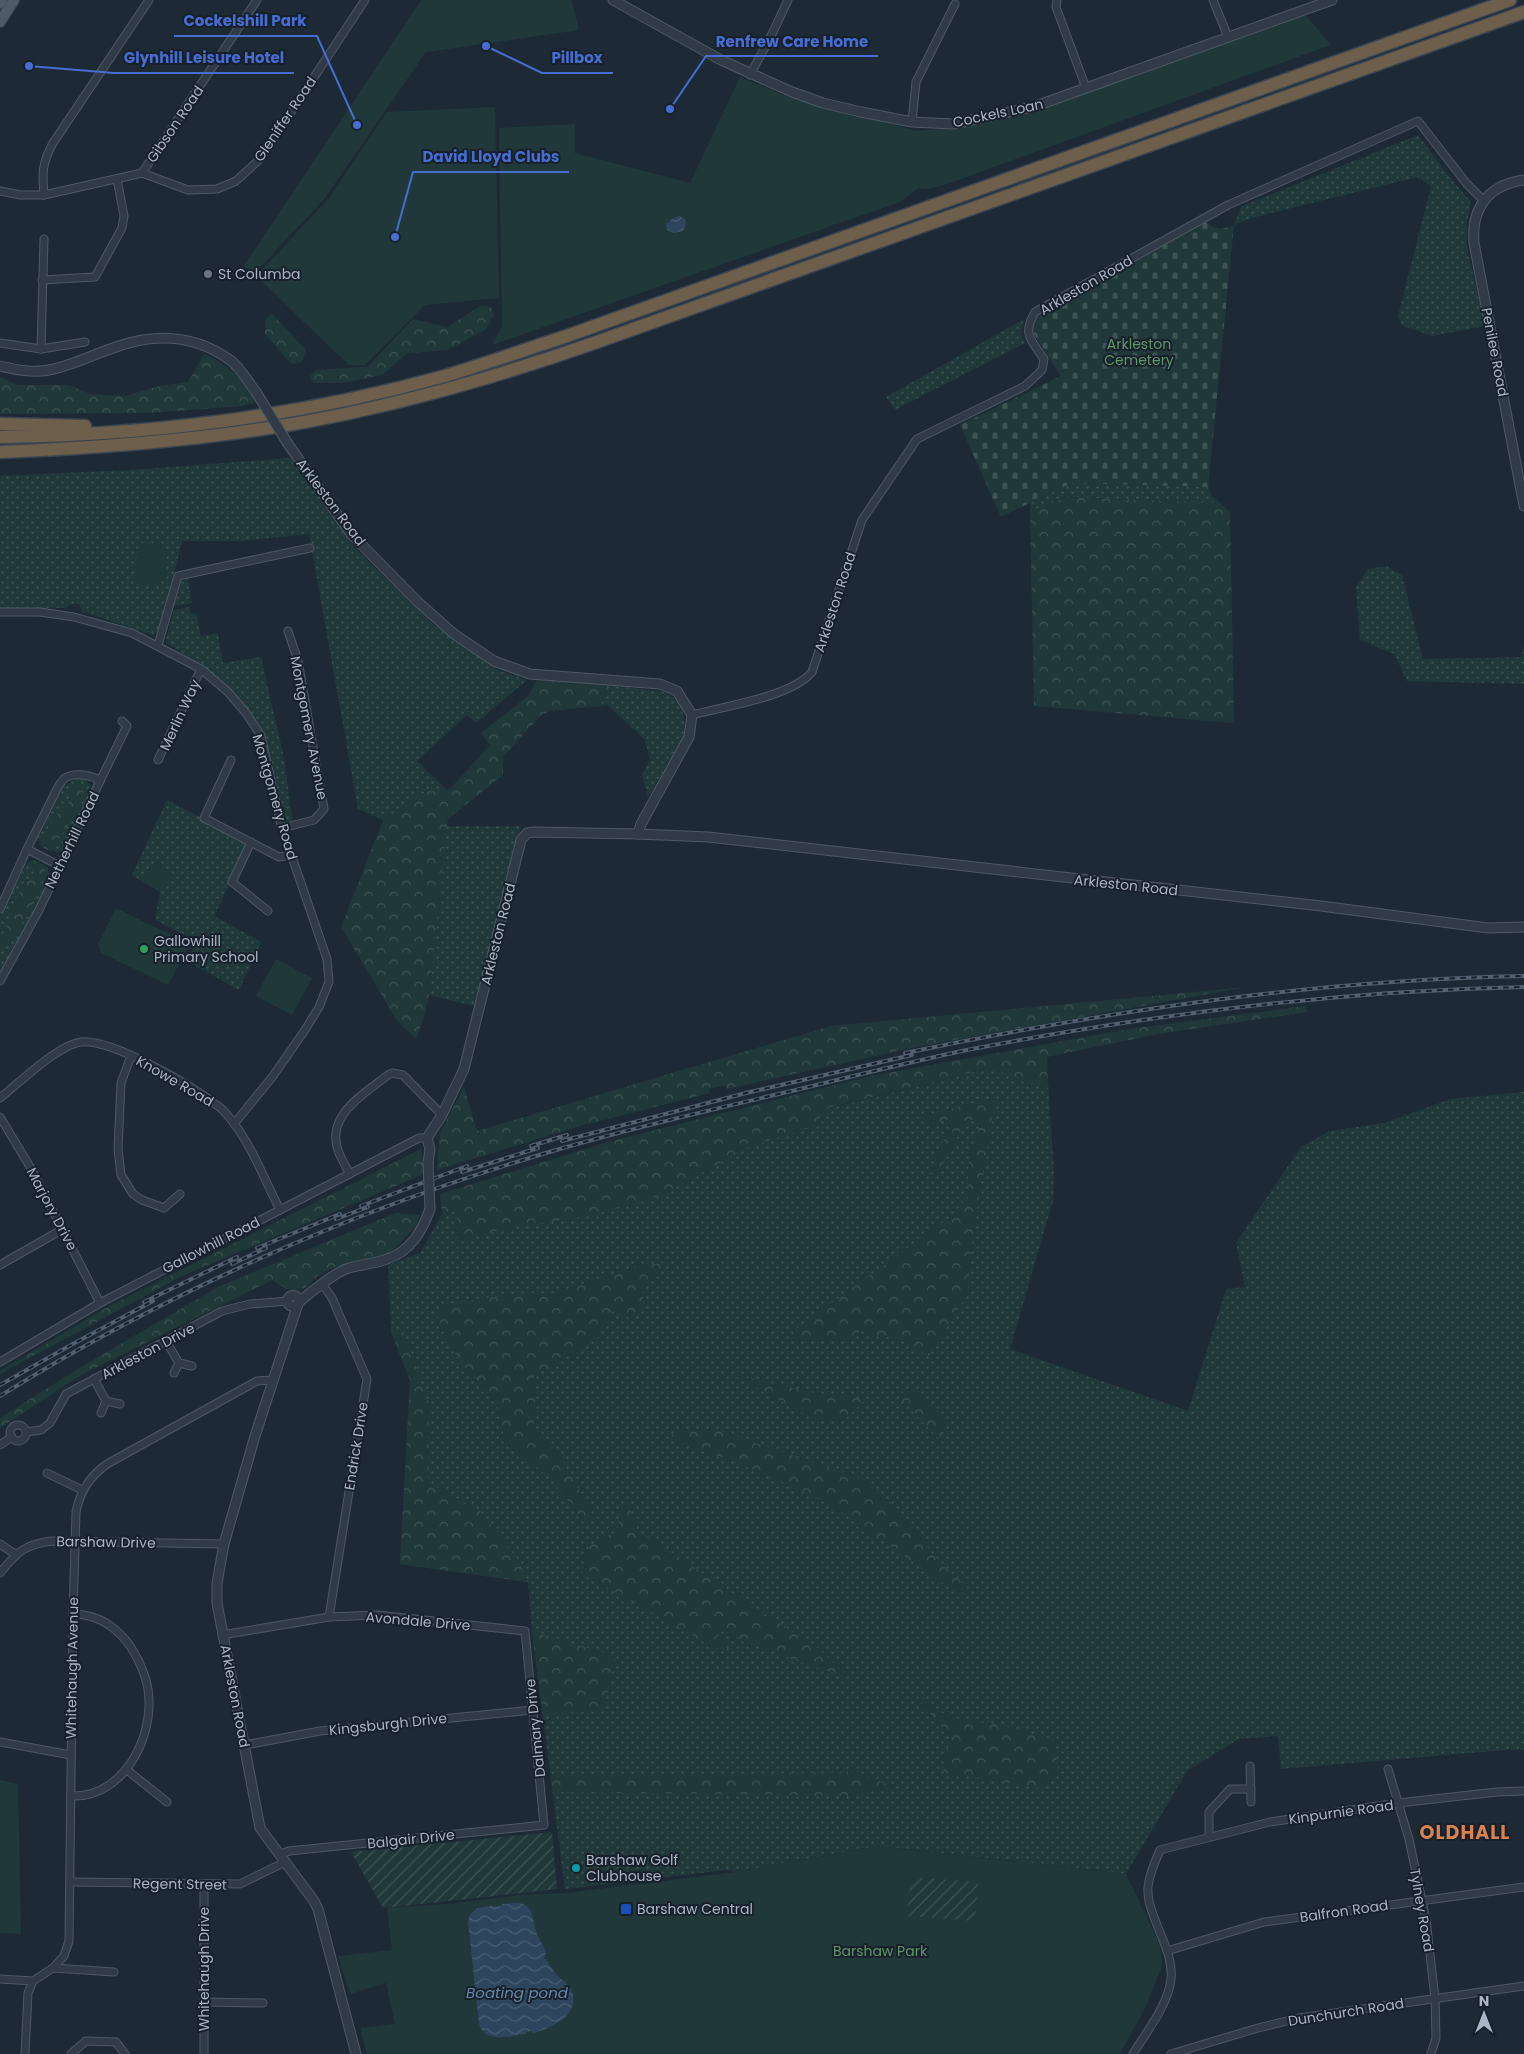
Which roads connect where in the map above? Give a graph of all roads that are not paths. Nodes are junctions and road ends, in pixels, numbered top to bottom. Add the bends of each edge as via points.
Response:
1 (2, 0) edge
2 (14, 0) edge
3 (149, 0) edge
4 (257, 0) edge
5 (365, 0) edge
6 (613, 0) edge
7 (788, 0) edge
8 (1057, 0) edge
9 (1214, 0) edge
10 (1332, 0) edge
11 (1510, 0) edge
12 (0, 3) edge
13 (955, 4) dead end
14 (1524, 12) edge
15 (0, 22) edge
16 (1228, 37) junction
17 (750, 75) junction
18 (1086, 88) junction
19 (912, 122) junction
20 (142, 173) junction
21 (116, 179) junction
22 (1524, 180) edge
23 (0, 191) edge
24 (44, 195) junction
25 (1483, 200) junction
26 (44, 239) dead end
27 (42, 280) junction
28 (85, 342) dead end
29 (0, 343) edge
30 (41, 350) junction
31 (0, 366) edge
32 (0, 424) edge
33 (178, 426) junction
34 (0, 437) edge
35 (0, 454) edge
36 (1524, 506) edge
37 (310, 548) dead end
38 (0, 612) edge
39 (288, 631) dead end
40 (158, 646) junction
41 (201, 669) junction
42 (692, 714) junction
43 (122, 721) dead end
44 (158, 760) dead end
45 (231, 760) dead end
46 (100, 781) junction
47 (282, 828) junction
48 (638, 834) junction
49 (251, 842) junction
50 (27, 849) junction
51 (291, 855) junction
52 (60, 866) junction
53 (0, 909) edge
54 (268, 911) dead end
55 (1524, 927) edge
56 (0, 981) edge
57 (131, 1056) junction
58 (0, 1098) edge
59 (442, 1115) junction
60 (0, 1118) edge
61 (234, 1124) junction
62 (427, 1138) junction
63 (350, 1174) junction
64 (180, 1194) dead end
65 (280, 1210) junction
66 (63, 1229) junction
67 (0, 1265) edge
68 (323, 1285) junction
69 (294, 1302) junction
70 (100, 1303) junction
71 (166, 1341) junction
72 (0, 1362) edge
73 (179, 1363) junction
74 (192, 1366) dead end
75 (174, 1373) dead end
76 (94, 1379) junction
77 (273, 1380) junction
78 (106, 1401) junction
79 (120, 1404) dead end
80 (101, 1413) dead end
81 (26, 1432) junction
82 (12, 1437) junction
83 (0, 1445) edge
84 (47, 1473) dead end
85 (82, 1490) junction
86 (75, 1540) junction
87 (0, 1544) edge
88 (224, 1544) junction
89 (15, 1554) junction
90 (0, 1573) edge
91 (72, 1613) junction
92 (329, 1617) junction
93 (525, 1631) joint
94 (222, 1635) junction
95 (533, 1710) junction
96 (0, 1742) edge
97 (244, 1745) junction
98 (71, 1755) junction
99 (1250, 1766) dead end
100 (127, 1770) junction
101 (1388, 1770) dead end
102 (1250, 1789) junction
103 (1524, 1791) edge
104 (72, 1796) junction
105 (167, 1802) dead end
106 (1251, 1802) dead end
107 (1398, 1803) junction
108 (544, 1825) joint
109 (1209, 1837) junction
110 (282, 1858) junction
111 (70, 1882) junction
112 (204, 1884) junction
113 (1524, 1886) edge
114 (1422, 1900) junction
115 (1167, 1951) junction
116 (53, 1968) junction
117 (114, 1972) dead end
118 (0, 1979) edge
119 (33, 1980) junction
120 (1524, 1986) edge
121 (1435, 1998) junction
122 (204, 2002) junction
123 (263, 2003) dead end
124 (25, 2054) edge
125 (71, 2054) edge
126 (125, 2054) edge
127 (204, 2054) edge
128 (356, 2054) edge
129 (1133, 2054) edge
130 (1171, 2054) edge
131 (1431, 2054) edge

1 - 12 main road
2 - 15 main road
3 - 24 street via 46,156 42,171
4 - 20 street, Gibson Road
5 - 20 street, Gleniffer Road via 260,159 236,181 217,189 188,190
6 - 17 street, Cockels Loan
7 - 17 street
8 - 18 street via 1056,7
9 - 16 street
10 - 16 street, Cockels Loan
11 - 33 highway via 564,337 446,375 366,395 261,415
13 - 19 street via 916,82
14 - 35 highway via 497,376 391,404 287,425 176,441
16 - 18 street, Cockels Loan
17 - 19 street, Cockels Loan via 823,103
18 - 19 street, Cockels Loan via 1034,108 953,124
20 - 21 street
21 - 24 street
21 - 27 street via 124,216 122,228 95,277
22 - 25 street via 1502,185
23 - 24 street
25 - 36 street, Penilee Road via 1473,228 1474,243
25 - 42 street, Arkleston Road via 1466,184 1418,122 1228,205 1035,312 1028,324 1029,337 1044,359 1042,370 1026,386 917,438 862,520 812,672 794,687 777,693
26 - 27 street
27 - 30 street
28 - 30 street
29 - 30 street
31 - 42 street, Arkleston Road, bridge via 17,371 49,370 153,338 180,338 210,348 231,360 256,392 351,534 454,634 494,661 530,674 660,684 677,691
32 - 33 highway
33 - 34 highway
37 - 40 street via 178,576
38 - 40 street, Montgomery Road via 74,616 132,633
39 - 47 street, Montgomery Avenue via 298,661 324,809 314,820
40 - 41 street, Montgomery Road
41 - 44 street, Merlin Way
41 - 47 street, Montgomery Road via 234,699 261,736
42 - 48 street via 689,737
43 - 46 street via 127,726
45 - 49 street via 204,818
46 - 50 street, Netherhill Road via 83,776 64,778
46 - 52 street, Netherhill Road
47 - 51 street, Montgomery Road
48 - 55 street, Arkleston Road via 744,842 1321,906 1488,928
48 - 59 street, Arkleston Road via 534,832 523,836 464,1069
49 - 51 street via 279,857
49 - 54 street via 232,882
50 - 52 street
50 - 53 street, Netherhill Road
51 - 61 street, Montgomery Road via 327,959 329,982 305,1030
52 - 56 street, Netherhill Road
57 - 58 street, Knowe Road via 98,1044 81,1042 62,1049
57 - 61 street, Knowe Road via 170,1075 220,1107
57 - 64 street via 121,1083 118,1149 121,1174 132,1194 164,1208
59 - 62 street, Arkleston Road
59 - 63 street via 403,1075 388,1075 343,1113 337,1126 339,1153
60 - 66 street, Marjory Drive
61 - 65 street, Knowe Road
62 - 63 street, Gallowhill Road via 419,1138
62 - 68 street, Arkleston Road, bridge via 430,1149 430,1208 419,1234 405,1250 387,1259 349,1268
63 - 65 street, Gallowhill Road
65 - 70 street, Gallowhill Road
66 - 67 street
66 - 70 street, Marjory Drive
68 - 69 street, Arkleston Road
68 - 92 street, Endrick Drive via 332,1298 367,1379
69 - 71 street, Arkleston Drive via 250,1304 222,1311
69 - 77 street, Arkleston Road via 291,1324
70 - 72 street, Gallowhill Road
71 - 73 street
71 - 76 street, Arkleston Drive
73 - 74 street
73 - 75 street
76 - 78 street
76 - 81 street, Arkleston Drive via 66,1394 50,1423 40,1430
77 - 85 street, Whitehaugh Avenue via 257,1381 107,1464
77 - 88 street, Arkleston Road
78 - 79 street
78 - 80 street
81 - 82 street via 21,1440
81 - 82 street via 22,1426 15,1426 11,1430
82 - 83 street
84 - 85 street
85 - 86 street, Whitehaugh Avenue via 76,1512
86 - 88 street, Barshaw Drive
86 - 89 street, Barshaw Drive via 37,1543
86 - 91 street, Whitehaugh Avenue
87 - 89 street
88 - 94 street, Arkleston Road via 216,1594
89 - 90 street, Barshaw Drive
91 - 98 street, Whitehaugh Avenue
91 - 100 street via 90,1616 116,1630 134,1651 146,1678 148,1717 142,1741
92 - 93 street, Avondale Drive via 377,1615
92 - 94 street, Avondale Drive
93 - 95 street, Dalmary Drive
94 - 97 street, Arkleston Road
95 - 97 street, Kingsburgh Drive via 320,1731
95 - 108 street, Dalmary Drive
96 - 98 street
97 - 110 street, Arkleston Road via 260,1828
98 - 104 street, Whitehaugh Avenue
99 - 102 street
100 - 104 street via 104,1789 86,1796
100 - 105 street
101 - 107 street, Tylney Road
102 - 106 street
102 - 109 street via 1230,1789 1209,1812
103 - 107 street, Kinpurnie Road
104 - 111 street, Whitehaugh Avenue
107 - 109 street, Kinpurnie Road via 1270,1822
107 - 114 street, Tylney Road
108 - 110 street, Balgair Drive via 289,1851
109 - 115 street, Kinpurnie Road via 1160,1850 1152,1871 1149,1899
110 - 112 street, Regent Street via 240,1884
110 - 128 street, Arkleston Road via 318,1909
111 - 112 street, Regent Street
111 - 116 street, Whitehaugh Avenue via 70,1941 64,1956
112 - 122 street, Whitehaugh Drive
113 - 114 street, Balfron Road
114 - 115 street, Balfron Road via 1264,1922
114 - 121 street, Tylney Road
115 - 129 street via 1170,1979 1166,1996
116 - 117 street
116 - 119 street, Whitehaugh Avenue
118 - 119 street
119 - 124 street via 28,1993
120 - 121 street, Dunchurch Road
121 - 130 street, Dunchurch Road via 1299,2018
121 - 131 street, Tylney Road via 1436,2038
122 - 123 street
122 - 127 street, Whitehaugh Drive
125 - 126 street via 86,2041 116,2042

